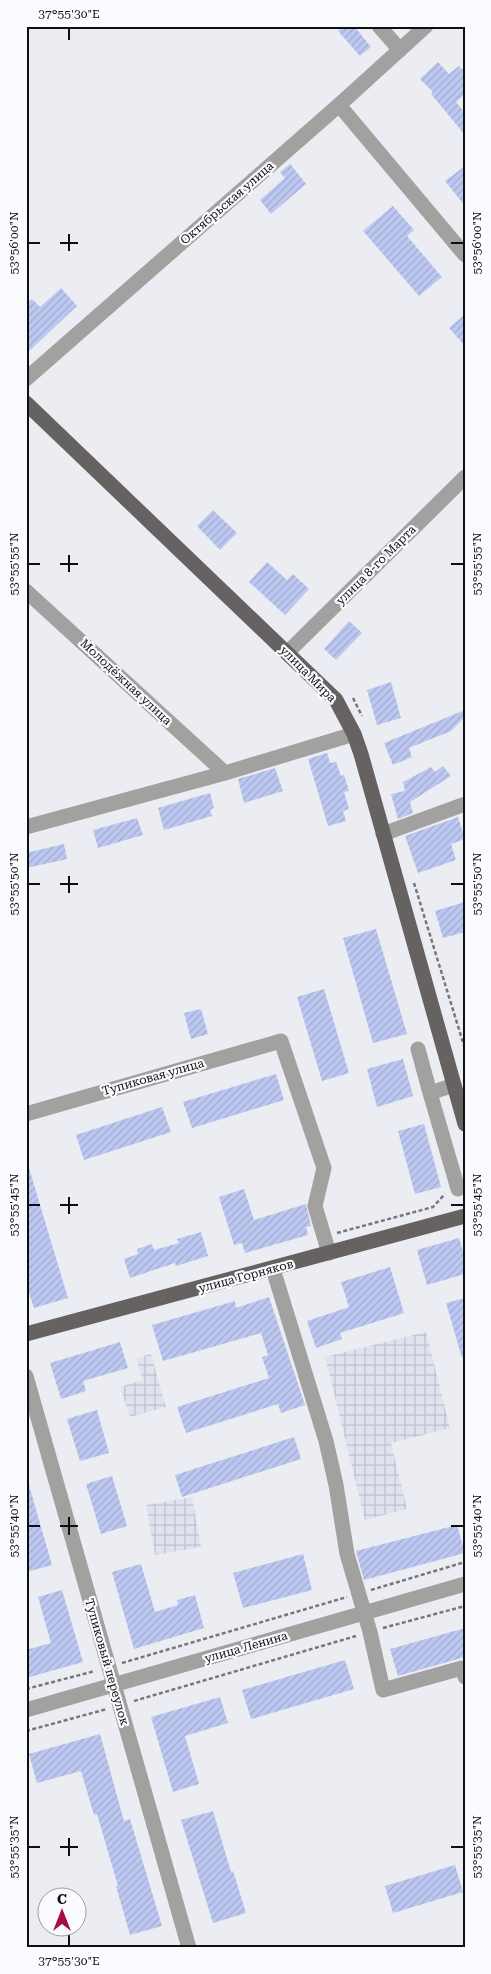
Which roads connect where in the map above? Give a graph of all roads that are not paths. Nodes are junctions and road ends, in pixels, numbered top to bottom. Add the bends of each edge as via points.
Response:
1 (379, 26) edge
2 (426, 26) edge
3 (400, 50) junction
4 (339, 106) junction
5 (465, 255) edge
6 (26, 379) edge
7 (26, 403) edge
8 (465, 477) edge
9 (26, 590) edge
10 (287, 652) junction
11 (354, 734) junction
12 (225, 773) junction
13 (465, 804) edge
14 (26, 827) edge
15 (383, 834) junction
16 (418, 1048) dead end
17 (454, 1085) junction
18 (430, 1093) junction
19 (26, 1114) edge
20 (465, 1124) edge
21 (458, 1188) dead end
22 (465, 1216) edge
23 (328, 1254) junction
24 (273, 1269) junction
25 (26, 1334) edge
26 (26, 1376) edge
27 (31, 1415) edge
28 (465, 1584) edge
29 (364, 1613) junction
30 (465, 1677) edge
31 (114, 1685) junction
32 (26, 1710) edge
33 (189, 1948) edge

1 - 3 street
2 - 3 street, Октябрьская улица
3 - 4 street, Октябрьская улица
4 - 5 street
4 - 6 street, Октябрьская улица
7 - 10 main road, улица Мира
8 - 10 street, улица 8-го Марта
9 - 12 street, Молодёжная улица
10 - 11 main road, улица Мира via 336,700
11 - 12 street
11 - 15 main road, улица Мира
12 - 14 street
13 - 15 street
15 - 17 main road, улица Мира
16 - 18 street
17 - 18 street
17 - 20 main road, улица Мира
18 - 21 street
19 - 23 street, Тупиковая улица via 280,1041 324,1168 315,1206
22 - 23 main road, улица Горняков
23 - 24 main road, улица Горняков
24 - 25 main road, улица Горняков
24 - 29 street via 326,1441 347,1554
26 - 27 street, Тупиковый переулок
27 - 31 street, Тупиковый переулок
28 - 29 street, улица Ленина
29 - 30 street via 384,1690 462,1668
29 - 31 street, улица Ленина
31 - 32 street, улица Ленина
31 - 33 street, Тупиковый переулок

